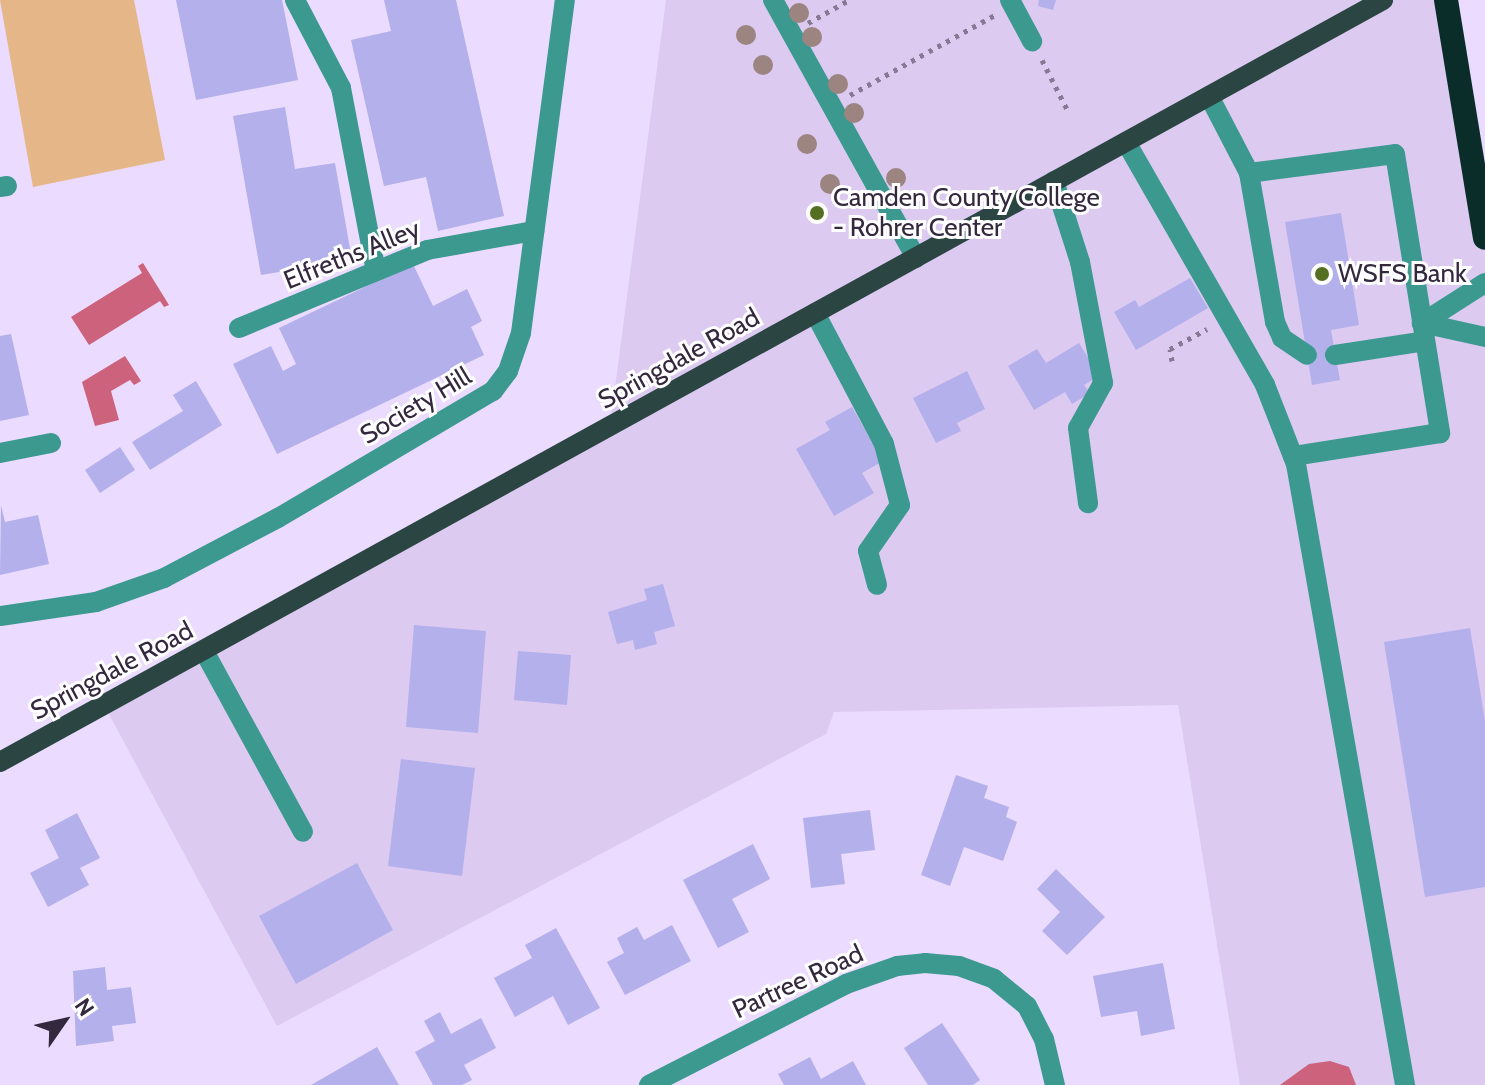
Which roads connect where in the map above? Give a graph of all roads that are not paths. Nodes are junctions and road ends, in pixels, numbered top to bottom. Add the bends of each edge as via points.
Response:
1 (295, 0) edge
2 (565, 0) edge
3 (773, 0) edge
4 (1383, 0) edge
5 (1446, 0) edge
6 (1011, 2) edge
7 (1032, 41) road end
8 (1209, 96) junction
9 (1126, 142) junction
10 (1249, 173) junction
11 (1054, 181) junction
12 (534, 231) junction
13 (1485, 238) edge
14 (916, 258) junction
15 (376, 271) junction
16 (1485, 283) edge
17 (815, 313) junction
18 (239, 328) dead end
19 (1424, 332) junction
20 (1485, 337) edge
21 (1307, 355) dead end
22 (1335, 355) dead end
23 (51, 443) dead end
24 (0, 453) edge
25 (1293, 456) junction
26 (1088, 503) dead end
27 (877, 585) dead end
28 (0, 616) edge
29 (204, 651) junction
30 (0, 762) edge
31 (303, 832) dead end
32 (649, 1085) edge
33 (1055, 1085) edge
34 (1405, 1085) edge

1 - 15 street via 341,88
2 - 12 street, Society Hill
3 - 14 street
4 - 8 main road, Springdale Road
5 - 13 highway
6 - 7 street
8 - 9 main road, Springdale Road
8 - 10 street
9 - 11 main road, Springdale Road
9 - 25 street via 1265,385
10 - 19 street via 1395,154
10 - 21 street via 1275,322 1282,338
11 - 14 main road, Springdale Road
11 - 26 street via 1080,262 1103,383 1078,428
12 - 15 street, Elfreths Alley via 427,250
12 - 28 street, Society Hill via 521,333 508,371 493,391 278,518 164,578 96,602
14 - 17 main road, Springdale Road
15 - 18 street, Elfreths Alley
16 - 19 street
17 - 27 street via 884,444 900,505 868,551
17 - 29 main road, Springdale Road
19 - 20 street
19 - 22 street
19 - 25 street via 1440,433
23 - 24 street
25 - 34 street
29 - 30 main road, Springdale Road
29 - 31 street
32 - 33 street, Partree Road via 846,984 897,966 925,963 959,966 994,979 1027,1006 1044,1039

